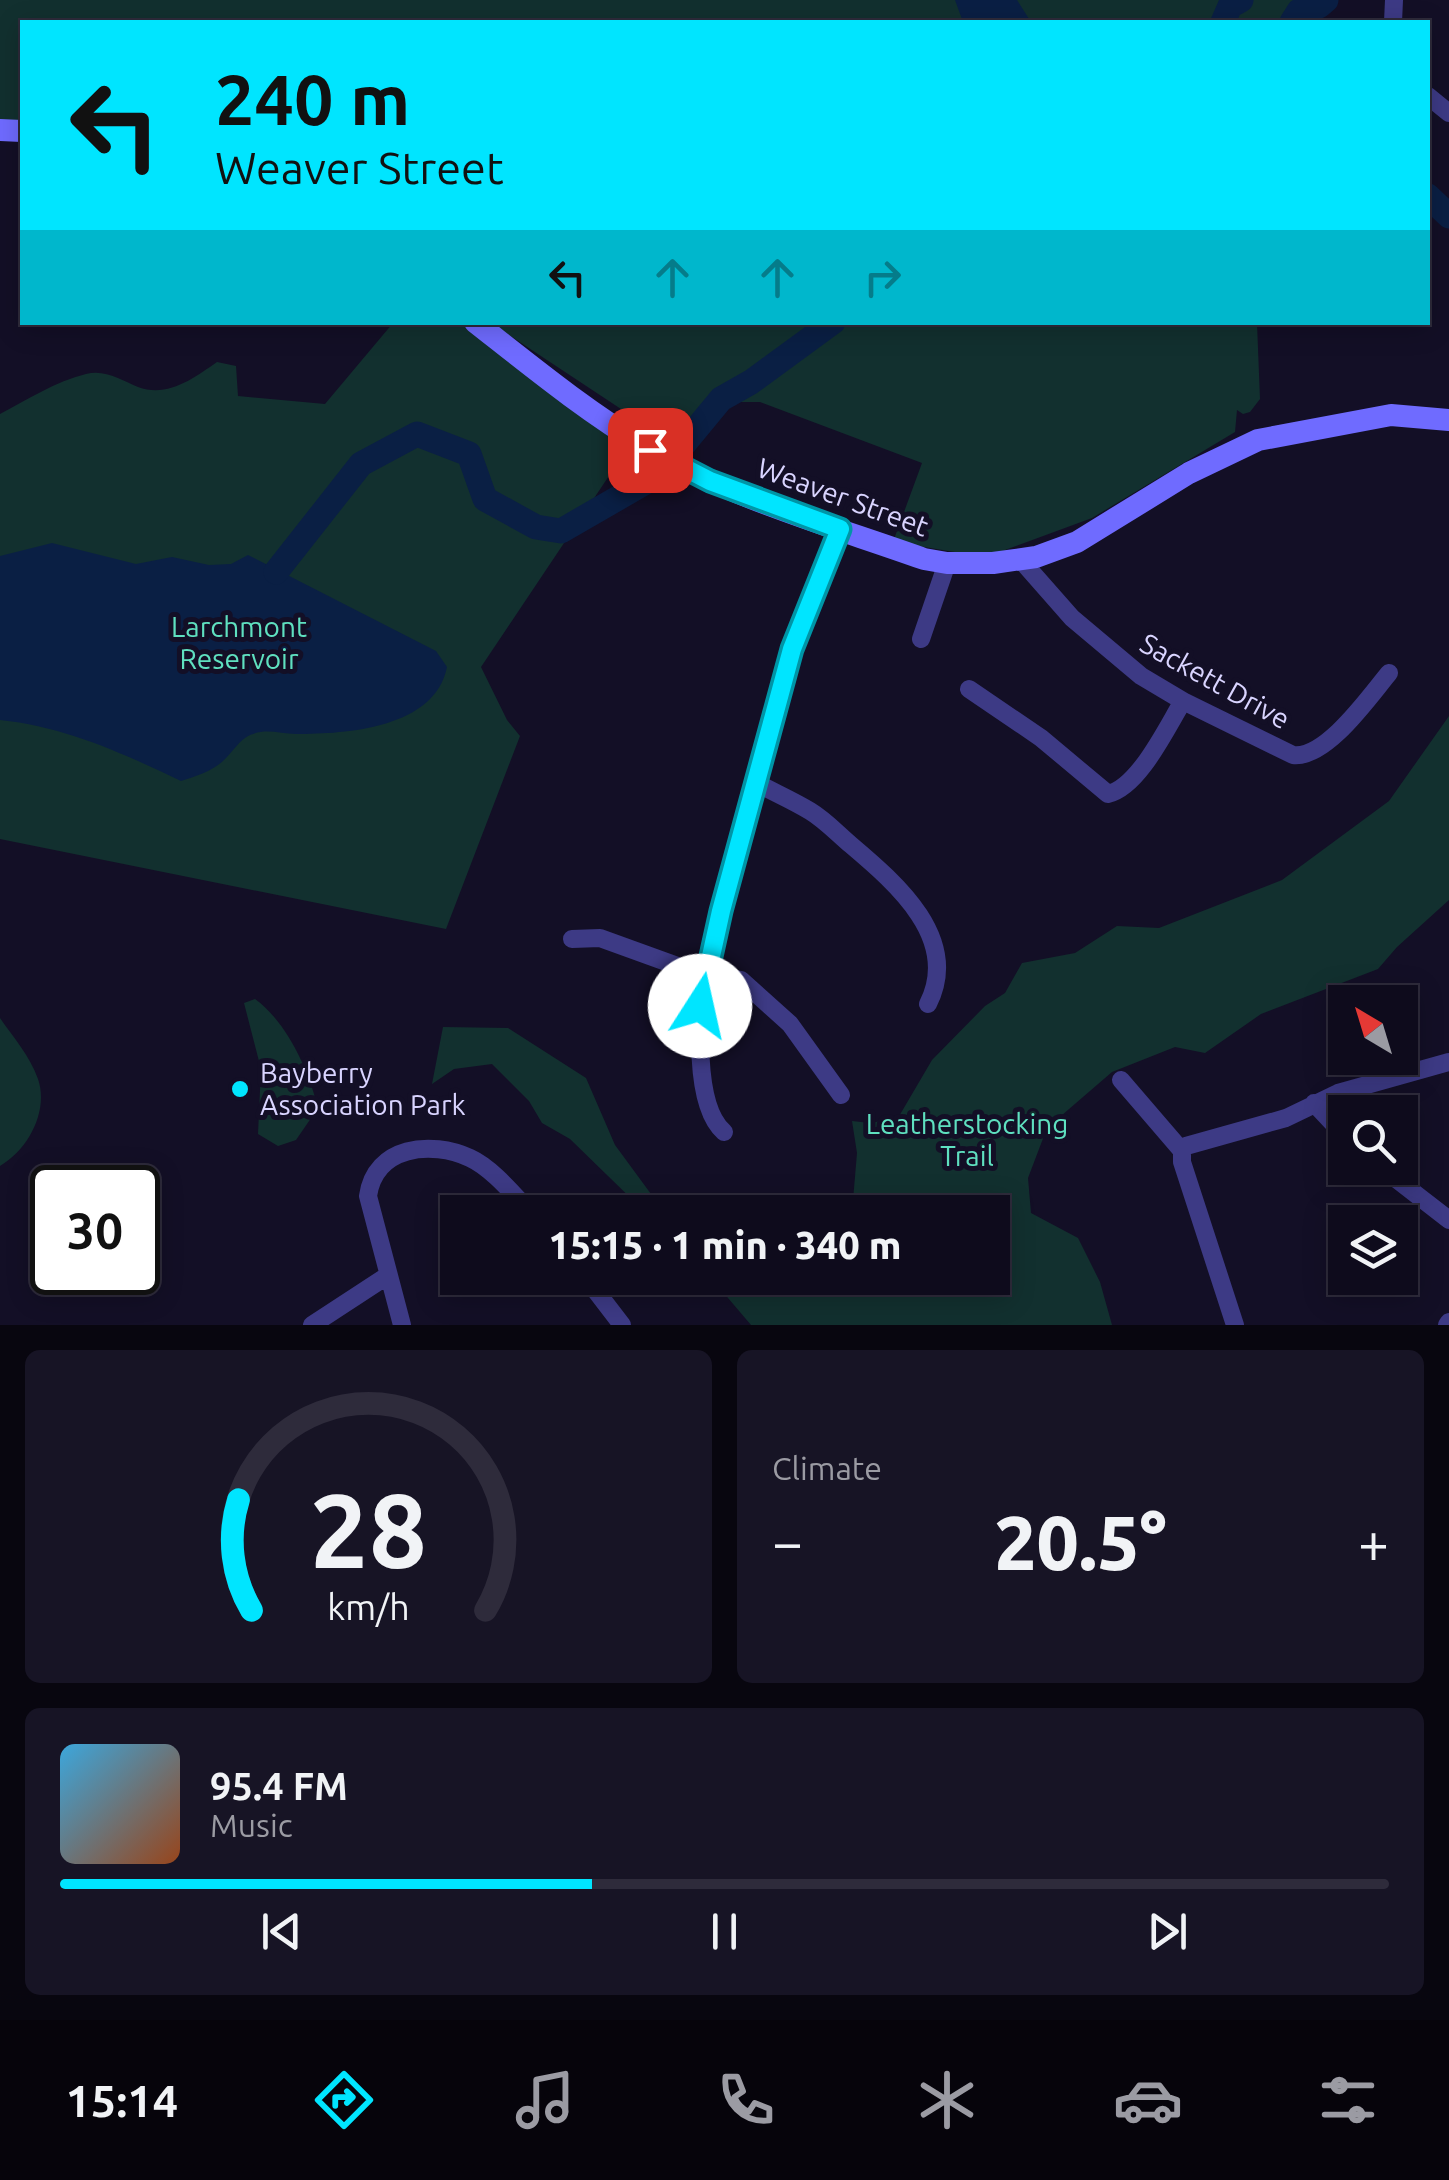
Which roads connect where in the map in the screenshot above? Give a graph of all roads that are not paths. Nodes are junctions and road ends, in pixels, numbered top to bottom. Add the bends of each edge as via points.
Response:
1 (478, 325) edge
2 (1449, 420) edge
3 (840, 529) junction
4 (1020, 559) junction
5 (947, 564) junction
6 (921, 639) dead end
7 (1390, 674) dead end
8 (969, 689) dead end
9 (1183, 701) junction
10 (755, 782) junction
11 (572, 939) dead end
12 (705, 976) junction
13 (928, 1004) dead end
14 (1449, 1062) edge
15 (1121, 1080) dead end
16 (842, 1096) dead end
17 (1314, 1103) junction
18 (1328, 1118) edge
19 (724, 1132) dead end
20 (1182, 1151) junction
21 (1404, 1185) edge
22 (511, 1195) edge
23 (1449, 1220) edge
24 (387, 1276) junction
25 (599, 1295) edge
26 (312, 1325) edge
27 (402, 1325) edge
28 (622, 1325) edge
29 (1236, 1325) edge

1 - 3 main road, Weaver Street via 650,450 710,481
2 - 4 main road, Weaver Street via 1391,414 1258,440 1189,473 1077,542
3 - 5 main road, Weaver Street
3 - 10 street via 792,649
4 - 5 main road, Weaver Street
4 - 9 street, Sackett Drive via 1115,656
5 - 6 street
7 - 9 street, Sackett Drive via 1325,745 1304,756
8 - 9 street via 1108,794 1142,766
10 - 12 street
10 - 13 street via 813,812 905,895 934,945 936,989
11 - 12 street via 620,944
12 - 16 street via 741,980 752,988 790,1024
12 - 19 street via 706,1104
14 - 17 street
15 - 20 street
17 - 18 street
17 - 20 street
20 - 29 street
21 - 23 street
22 - 24 street via 470,1158 429,1148 388,1158 368,1196
24 - 26 street
24 - 27 street
25 - 28 street

